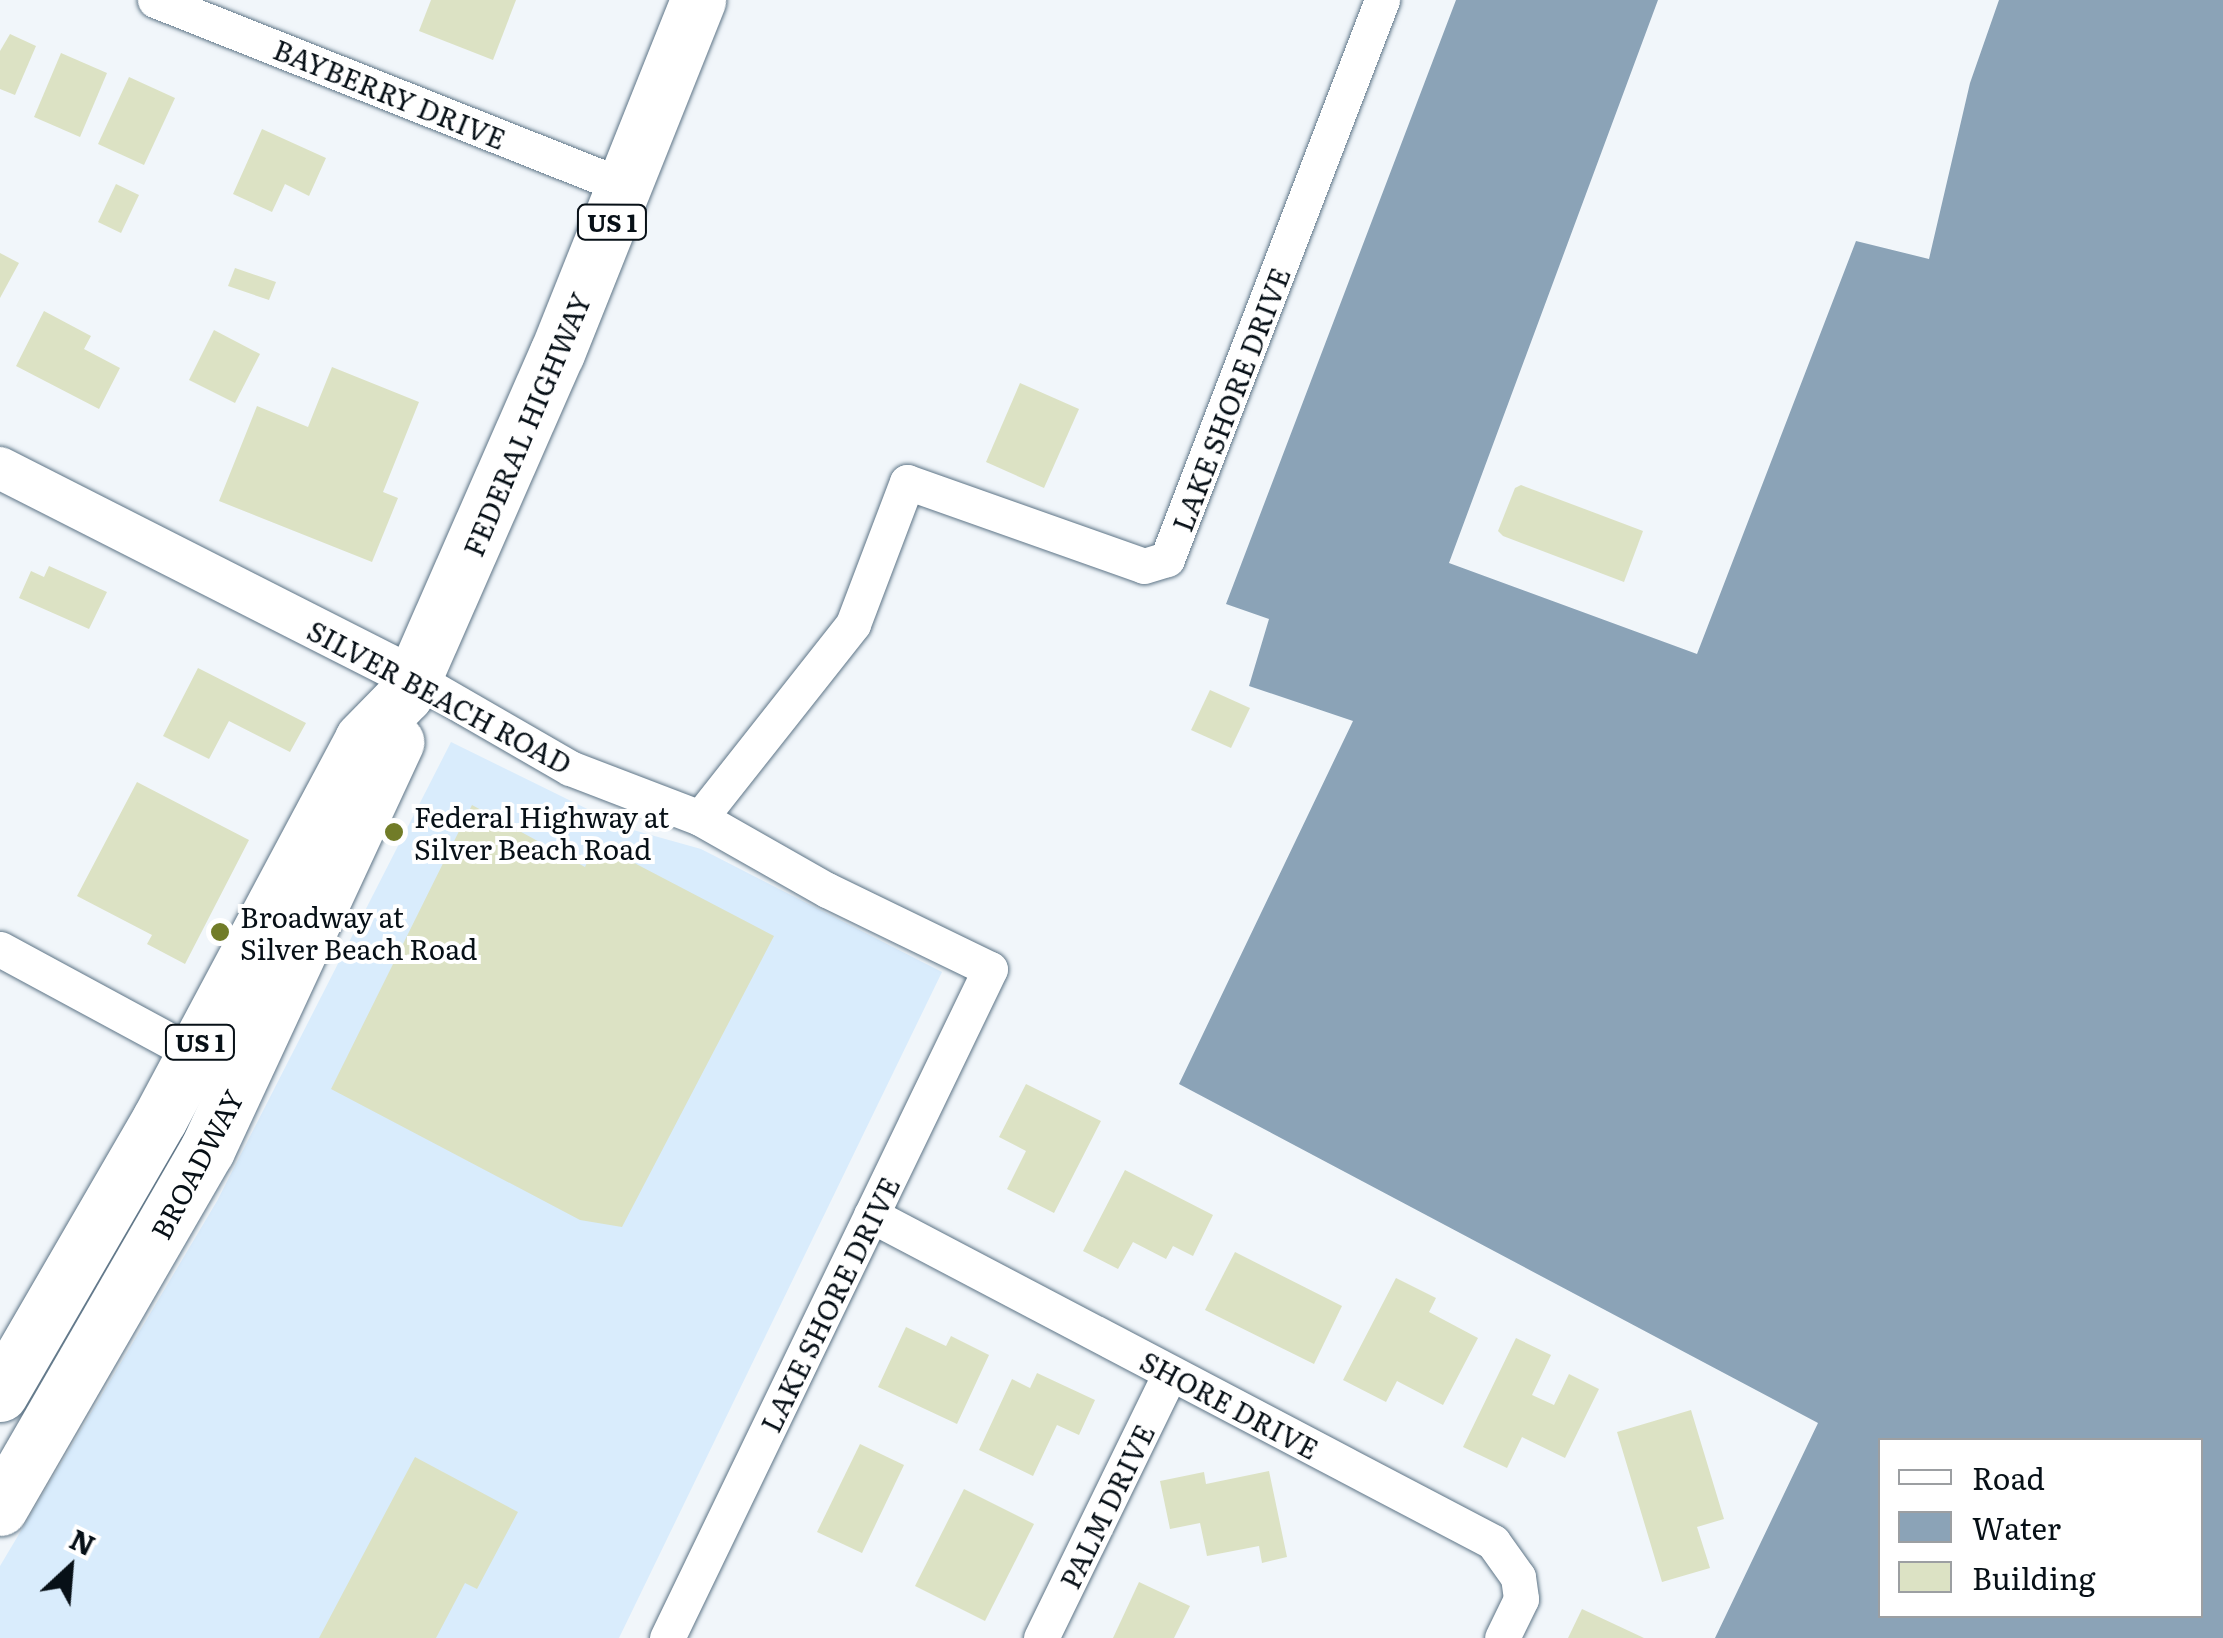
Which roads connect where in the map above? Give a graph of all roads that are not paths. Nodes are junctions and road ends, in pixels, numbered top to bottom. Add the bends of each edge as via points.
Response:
1 (155, 0) edge
2 (698, 0) edge
3 (1382, 0) edge
4 (626, 186) junction
5 (0, 468) edge
6 (410, 687) junction
7 (700, 818) junction
8 (0, 949) edge
9 (990, 969) joint
10 (194, 1054) junction
11 (872, 1215) junction
12 (80, 1257) junction
13 (1170, 1373) junction
14 (0, 1394) edge
15 (0, 1438) edge
16 (0, 1508) edge
17 (667, 1638) edge
18 (1041, 1638) edge
19 (1502, 1638) edge

1 - 4 street, BAYBERRY DRIVE
2 - 4 main road, FEDERAL HIGHWAY / US 1
3 - 7 street, LAKE SHORE DRIVE via 1168,558 1144,566 907,482 853,624
4 - 6 main road, FEDERAL HIGHWAY / US 1
5 - 6 street, SILVER BEACH ROAD
6 - 7 street, SILVER BEACH ROAD via 570,768
6 - 10 main road, BROADWAY / US 1 via 362,740
6 - 16 main road, BROADWAY / US 1 via 393,757 207,1150
7 - 9 street, SILVER BEACH ROAD
8 - 10 street
9 - 11 street, LAKE SHORE DRIVE
10 - 12 main road, BROADWAY / US 1
11 - 13 street, SHORE DRIVE
11 - 17 street, LAKE SHORE DRIVE
12 - 14 main road, BROADWAY / US 1
12 - 15 main road via 88,1271 85,1297
13 - 18 street, PALM DRIVE
13 - 19 street, SHORE DRIVE via 1492,1542 1518,1577 1520,1600

